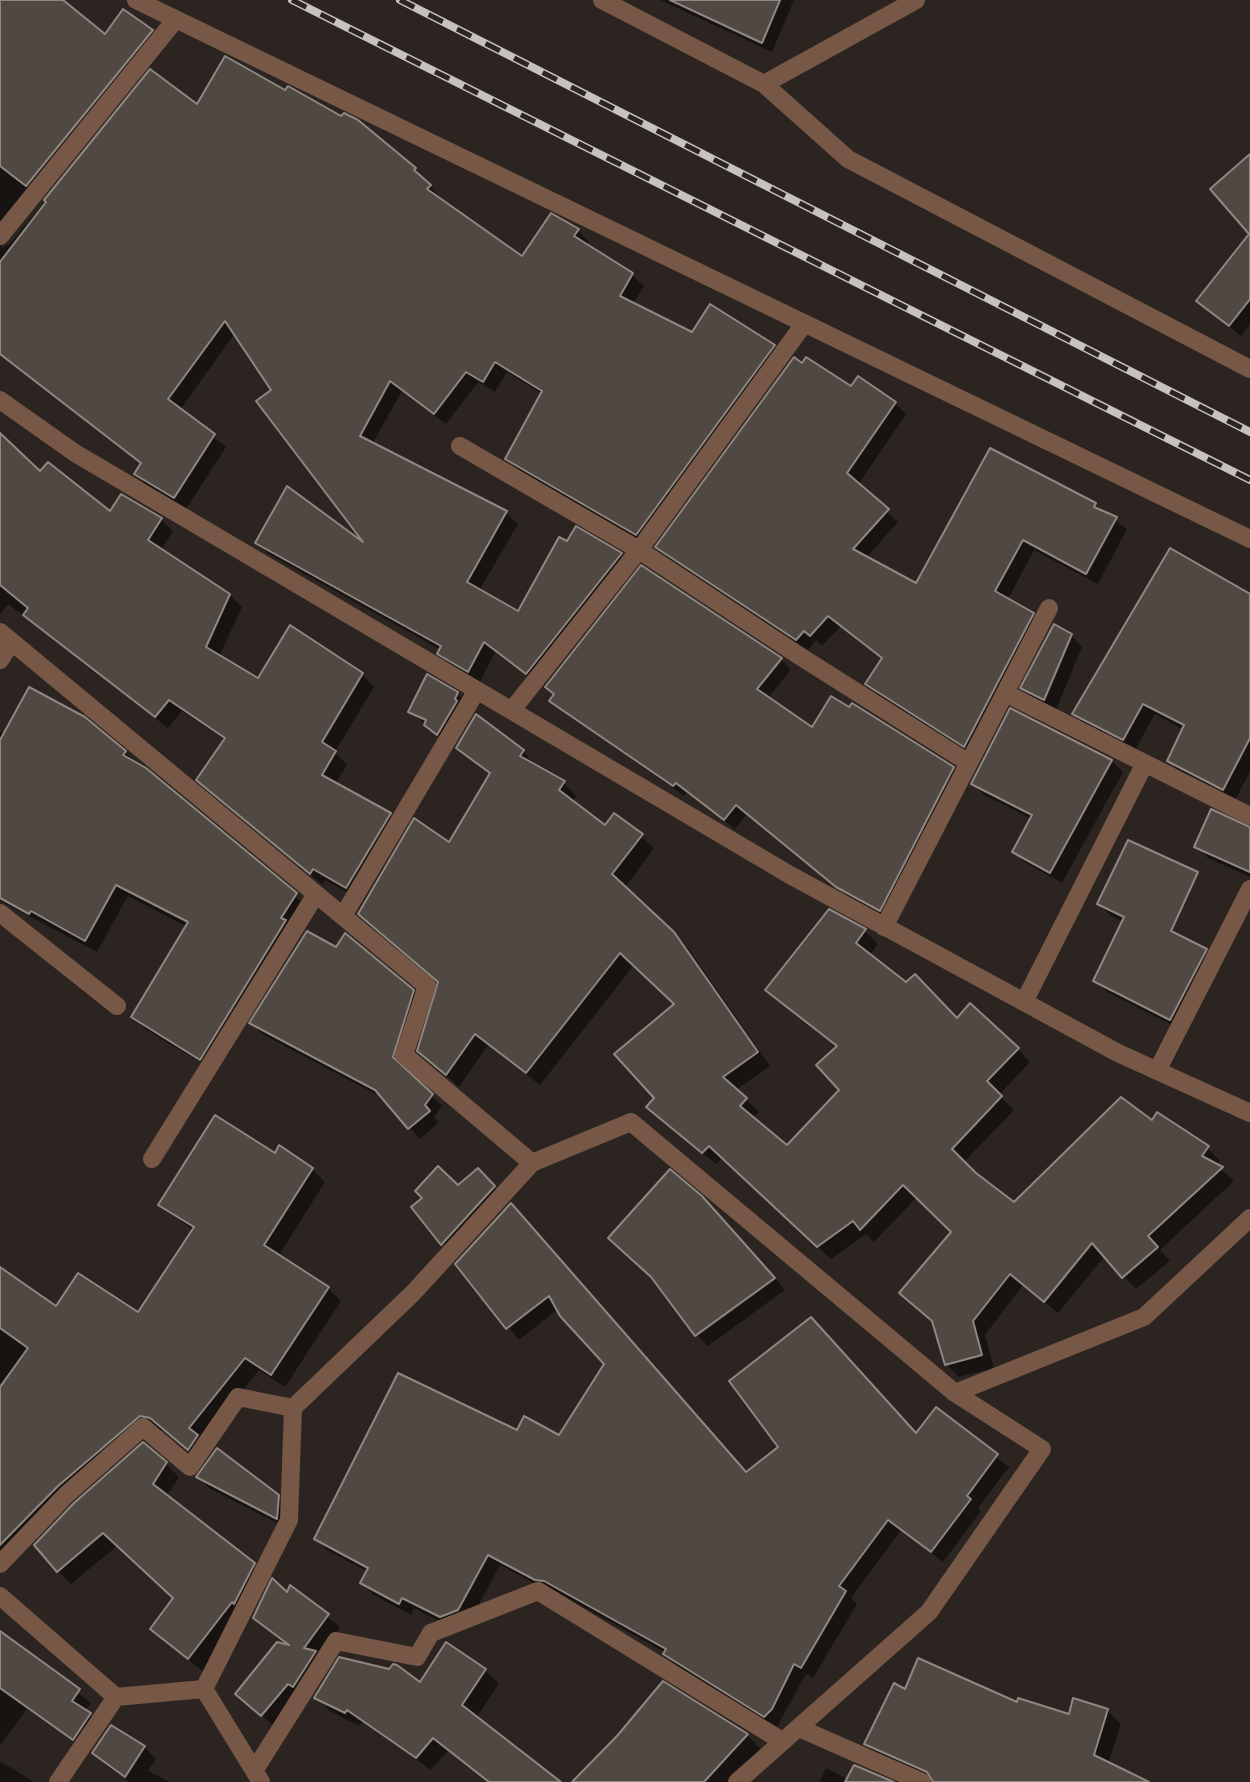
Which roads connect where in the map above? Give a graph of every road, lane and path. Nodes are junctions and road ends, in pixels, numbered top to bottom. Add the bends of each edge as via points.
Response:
1 (136, 0) edge
2 (602, 0) edge
3 (916, 0) edge
4 (176, 19) junction
5 (764, 84) junction
6 (0, 236) edge
7 (804, 324) junction
8 (1250, 369) edge
9 (0, 400) edge
10 (460, 446) dead end
11 (1250, 539) edge
12 (639, 550) junction
13 (1049, 608) dead end
14 (6, 637) edge
15 (0, 660) edge
16 (477, 690) junction
17 (1005, 693) junction
18 (512, 710) junction
19 (969, 763) junction
20 (1145, 763) junction
21 (1250, 816) edge
22 (1250, 889) edge
23 (316, 894) junction
24 (0, 913) edge
25 (343, 916) junction
26 (884, 927) junction
27 (1024, 1002) junction
28 (117, 1006) dead end
29 (1157, 1071) junction
30 (1250, 1113) edge
31 (152, 1159) dead end
32 (531, 1163) junction
33 (1250, 1218) edge
34 (955, 1393) junction
35 (293, 1408) junction
36 (0, 1564) edge
37 (0, 1596) edge
38 (204, 1689) junction
39 (116, 1697) junction
40 (799, 1728) junction
41 (782, 1741) junction
42 (258, 1777) edge
43 (58, 1782) edge
44 (737, 1782) edge
45 (922, 1782) edge

1 - 4 street
2 - 5 street
3 - 5 street
4 - 6 street
4 - 7 street
5 - 8 street via 848,159
7 - 11 street
7 - 12 street
9 - 16 street via 75,453
10 - 12 street
12 - 18 street
12 - 19 street
13 - 17 street
14 - 15 street
14 - 23 street
16 - 18 street
16 - 25 street
17 - 19 street
17 - 20 street
18 - 26 street
19 - 26 street
20 - 21 street
20 - 27 street
22 - 29 street
23 - 25 street
23 - 31 street
24 - 28 street
25 - 32 street via 427,986 404,1055
26 - 27 street
27 - 29 street
29 - 30 street
32 - 34 street via 631,1122
32 - 35 street via 414,1293
33 - 34 street via 1144,1317
34 - 40 street via 1042,1449 929,1612
35 - 36 street via 238,1397 190,1467 143,1427 66,1495
35 - 38 street via 289,1520
37 - 39 street
38 - 39 street
38 - 42 street
39 - 43 street
40 - 41 street
40 - 45 street
41 - 42 street via 538,1591 431,1633 416,1657 336,1641
41 - 44 street

